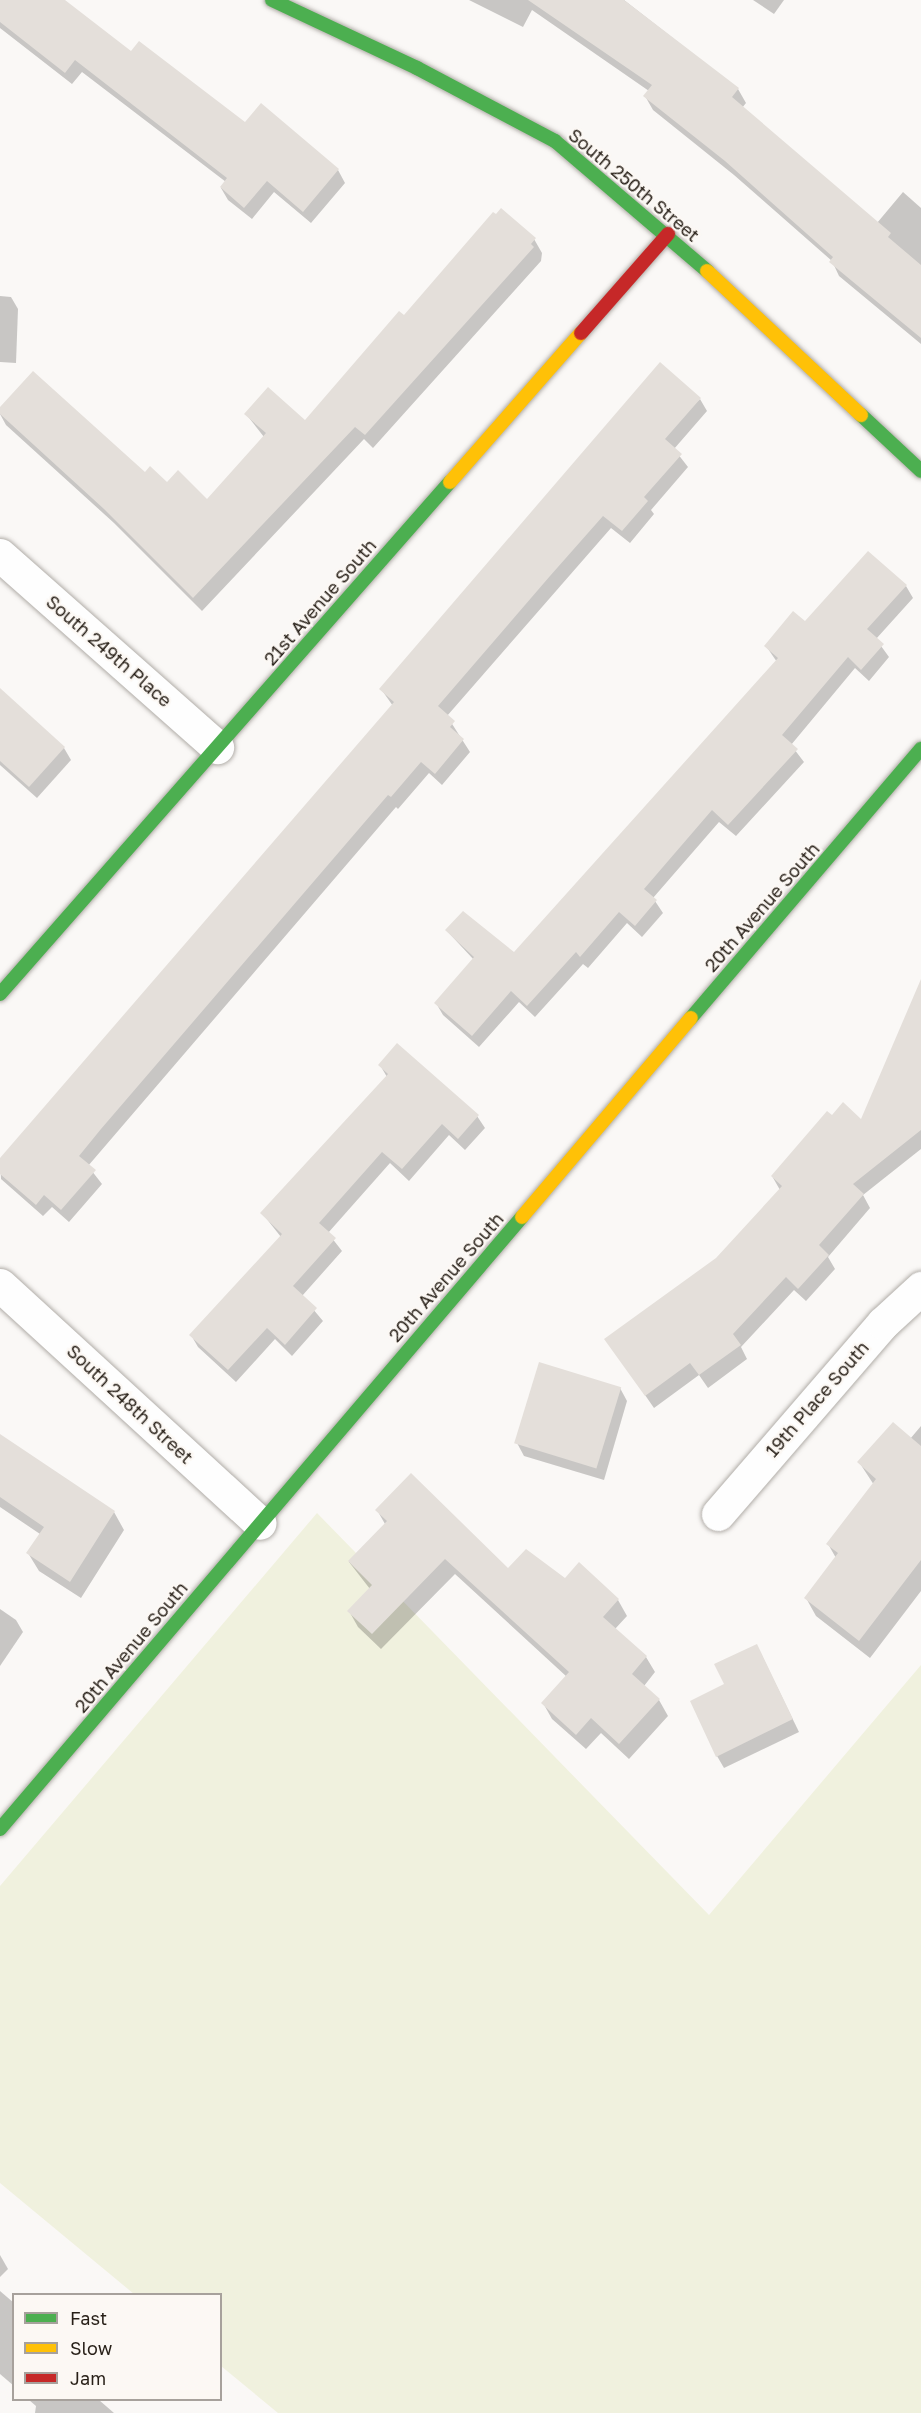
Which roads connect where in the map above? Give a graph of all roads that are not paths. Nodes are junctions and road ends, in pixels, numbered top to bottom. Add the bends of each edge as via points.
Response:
1 (272, 0) edge
2 (668, 234) junction
3 (921, 471) edge
4 (0, 555) edge
5 (217, 747) junction
6 (921, 749) edge
7 (0, 994) edge
8 (0, 1285) edge
9 (921, 1288) edge
10 (718, 1514) dead end
11 (260, 1523) junction
12 (0, 1829) edge

1 - 2 street, South 250th Street via 417,68 555,141
2 - 3 street, South 250th Street
2 - 5 street, 21st Avenue South
4 - 5 street, South 249th Place
5 - 7 street, 21st Avenue South
6 - 11 street, 20th Avenue South
8 - 11 street, South 248th Street
9 - 10 street, 19th Place South via 883,1323
11 - 12 street, 20th Avenue South

